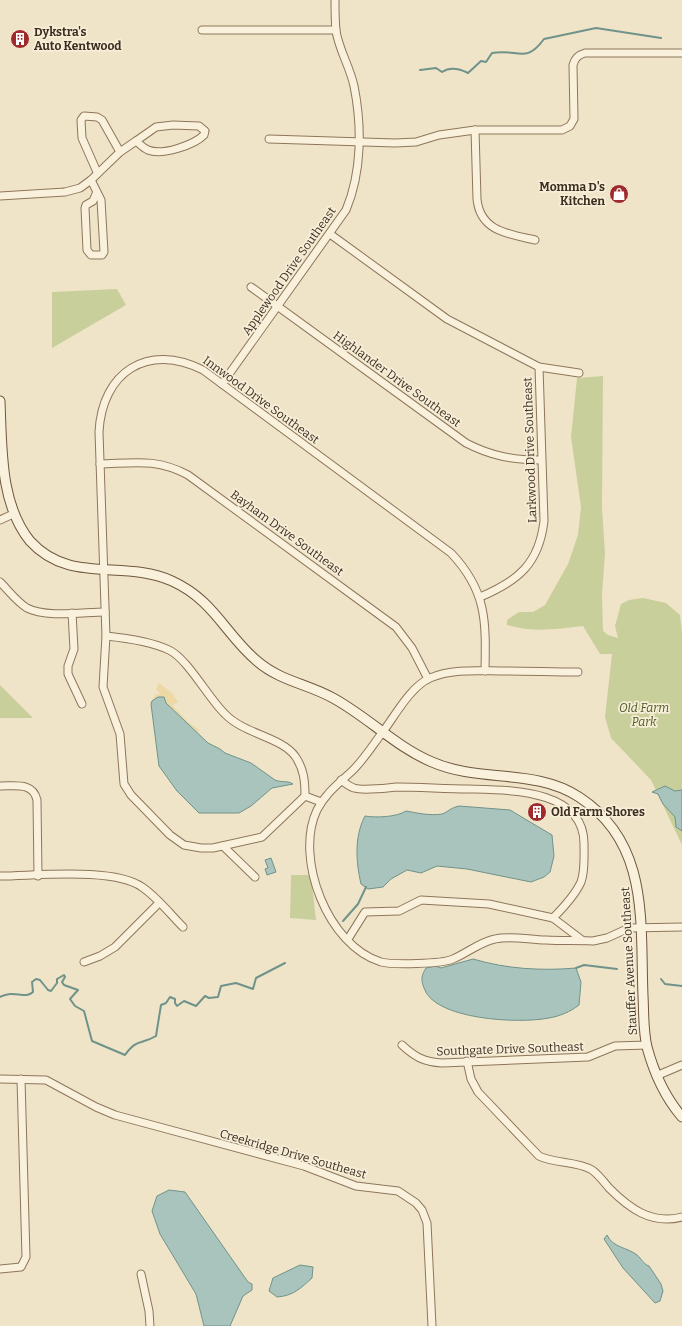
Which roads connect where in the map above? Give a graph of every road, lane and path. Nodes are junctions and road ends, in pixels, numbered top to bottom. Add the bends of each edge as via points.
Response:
1 (335, 0) edge
2 (202, 30) dead end
3 (336, 30) junction
4 (682, 53) edge
5 (475, 130) junction
6 (269, 139) dead end
7 (136, 141) junction
8 (359, 142) junction
9 (120, 152) junction
10 (97, 172) junction
11 (91, 180) junction
12 (96, 194) junction
13 (0, 196) edge
14 (330, 234) junction
15 (535, 240) dead end
16 (251, 287) dead end
17 (277, 305) junction
18 (539, 367) junction
19 (579, 373) dead end
20 (222, 384) junction
21 (0, 401) edge
22 (541, 460) junction
23 (100, 464) junction
24 (11, 515) junction
25 (0, 520) edge
26 (103, 570) junction
27 (0, 582) edge
28 (480, 597) junction
29 (105, 612) junction
30 (72, 613) junction
31 (106, 636) junction
32 (485, 671) junction
33 (578, 672) dead end
34 (428, 679) junction
35 (82, 704) dead end
36 (383, 732) junction
37 (341, 780) junction
38 (0, 786) edge
39 (305, 796) junction
40 (321, 802) junction
41 (223, 846) junction
42 (0, 876) edge
43 (38, 876) junction
44 (255, 877) dead end
45 (159, 903) junction
46 (554, 918) junction
47 (183, 927) dead end
48 (640, 927) junction
49 (682, 927) edge
50 (348, 940) junction
51 (582, 940) junction
52 (84, 962) dead end
53 (402, 1045) dead end
54 (646, 1045) junction
55 (467, 1061) junction
56 (682, 1065) edge
57 (656, 1076) junction
58 (0, 1079) edge
59 (21, 1079) junction
60 (682, 1117) edge
61 (682, 1217) edge
62 (0, 1269) edge
63 (141, 1274) dead end
64 (150, 1326) edge
65 (432, 1326) edge

1 - 3 street, Applewood Drive Southeast
2 - 3 street
3 - 8 street, Applewood Drive Southeast via 354,85
4 - 5 street via 585,53 574,59 574,119 570,126 562,130
5 - 8 street via 440,134 416,142
5 - 15 street via 478,210 488,225
6 - 8 street
7 - 7 street via 156,128 173,125 199,126 205,131 204,135 193,143 163,151 148,150
7 - 9 street
8 - 14 street, Applewood Drive Southeast via 351,197 346,210
9 - 10 street
9 - 10 street via 102,120 84,116 81,120 82,138
10 - 11 street
11 - 12 street
11 - 13 street via 80,188 64,192
12 - 12 street via 100,200 105,242 104,252 97,256 90,255 87,250 85,208
14 - 17 street, Applewood Drive Southeast
14 - 18 street via 447,319
16 - 17 street, Highlander Drive Southeast
17 - 20 street, Applewood Drive Southeast
17 - 22 street, Highlander Drive Southeast via 466,443 503,458
18 - 19 street
18 - 22 street, Larkwood Drive Southeast
20 - 23 street, Innwood Drive Southeast via 185,361 159,359 133,368 116,380 105,398 100,418
20 - 28 street, Innwood Drive Southeast via 447,550 464,568
21 - 24 street, Stauffer Avenue Southeast via 4,489
22 - 28 street, Larkwood Drive Southeast via 544,521 540,542 530,563 518,576 502,588
23 - 26 street, Innwood Drive Southeast
23 - 34 street, Bayham Drive Southeast via 153,463 169,465 188,475 396,627 412,648
24 - 25 street
24 - 26 street, Stauffer Avenue Southeast via 30,541 46,555 74,567
26 - 29 street, Innwood Drive Southeast
26 - 36 street, Stauffer Avenue Southeast via 151,573 186,588 209,606 247,652 263,666 281,677 331,696
27 - 30 street via 20,603 30,609
28 - 32 street, Innwood Drive Southeast via 485,630
29 - 30 street
29 - 31 street, Innwood Drive Southeast
30 - 35 street via 74,649 68,674
31 - 39 street via 126,638 169,650 225,715 249,731 281,743 294,754 302,766
31 - 41 street, Innwood Drive Southeast via 103,687 120,734 124,784 131,795 170,835 184,845 213,848
32 - 33 street
32 - 34 street via 452,672
34 - 36 street via 406,700
36 - 37 street via 363,759
36 - 48 street, Stauffer Avenue Southeast via 434,763 454,770 531,779 556,785 592,806 622,840 631,858 638,885
37 - 40 street
37 - 46 street via 354,788 428,787 511,791 539,796 568,808 579,819 585,832 583,870 581,882
38 - 43 street via 21,786 30,788 35,793
39 - 40 street
39 - 41 street, Innwood Drive Southeast via 262,837
40 - 50 street via 310,830 311,867 326,911
41 - 44 street
42 - 43 street
43 - 45 street via 120,877 141,886
45 - 47 street
45 - 52 street via 115,947
46 - 50 street via 489,904 421,900 399,911 365,912
46 - 51 street
48 - 49 street
48 - 51 street via 620,931 607,938
48 - 54 street, Stauffer Avenue Southeast
50 - 51 street via 373,959 397,963 442,963 497,938
53 - 55 street, Southgate Drive Southeast via 412,1054 429,1062
54 - 55 street, Southgate Drive Southeast via 615,1046 588,1058
54 - 57 street, Stauffer Avenue Southeast
55 - 61 street via 471,1079 478,1092 539,1156 548,1161 585,1167 593,1171 627,1205 647,1216 666,1220
56 - 57 street
57 - 60 street, Stauffer Avenue Southeast via 666,1096
58 - 59 street, Creekridge Drive Southeast
59 - 62 street via 26,1257 22,1266
59 - 65 street, Creekridge Drive Southeast via 46,1080 96,1108 115,1115 304,1166 356,1186 389,1189 407,1196 422,1210 428,1223
63 - 64 street

